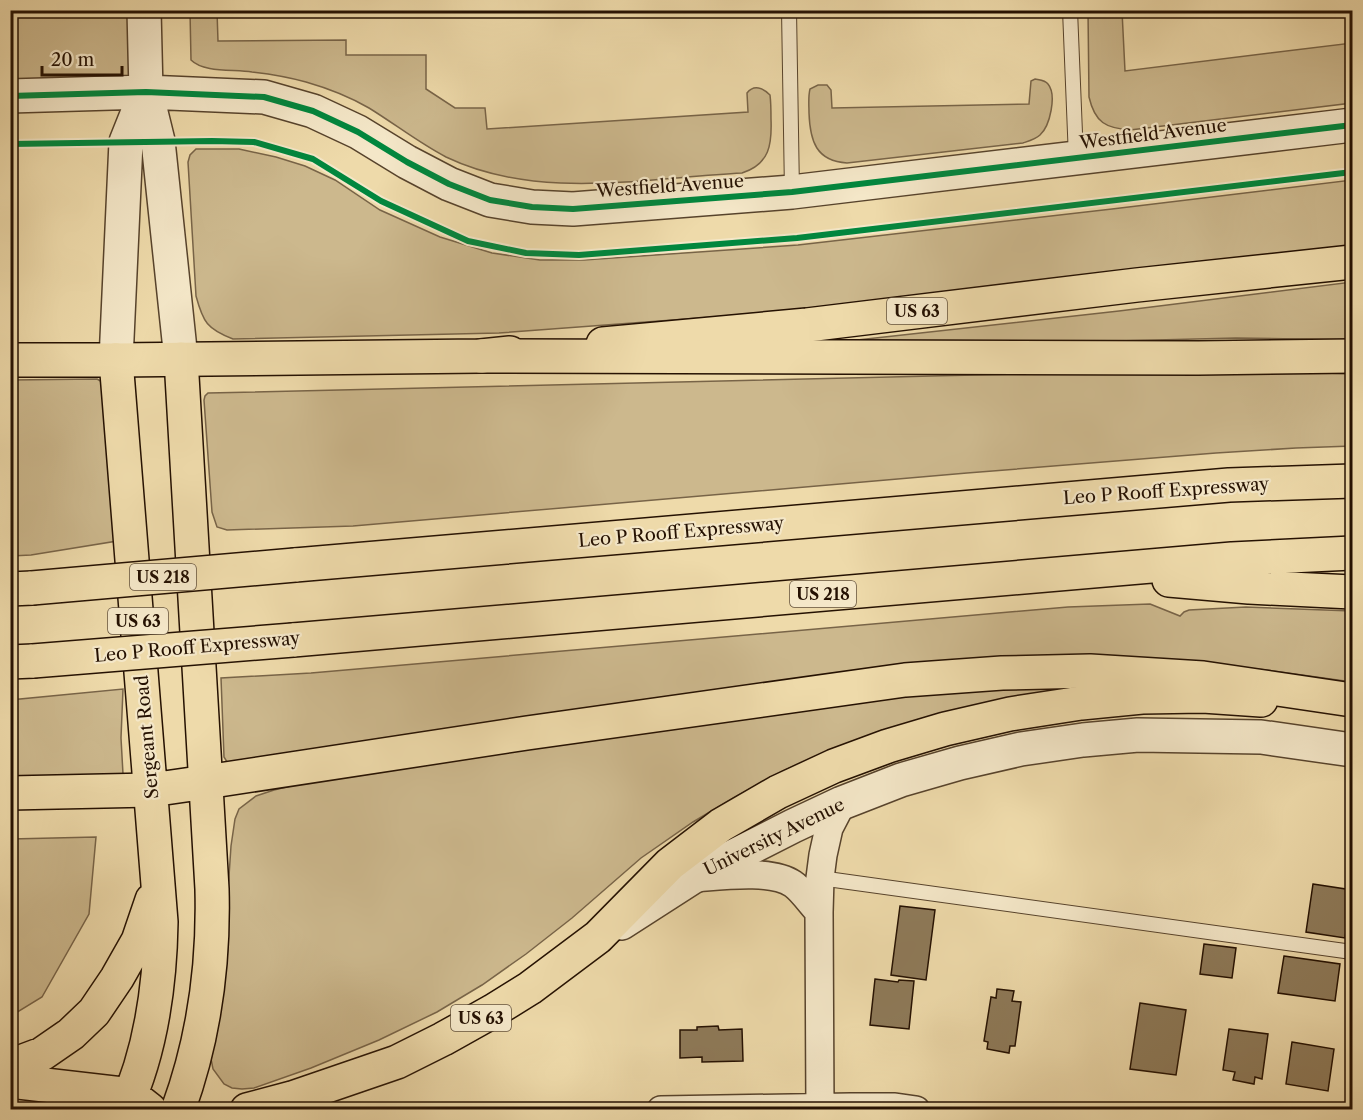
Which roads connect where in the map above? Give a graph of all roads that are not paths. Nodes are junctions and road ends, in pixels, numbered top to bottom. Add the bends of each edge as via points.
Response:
1 (144, 10) edge
2 (789, 10) edge
3 (1070, 10) edge
4 (146, 92) junction
5 (10, 96) edge
6 (1353, 125) edge
7 (1076, 158) junction
8 (792, 192) junction
9 (1353, 262) edge
10 (481, 356) junction
11 (1353, 356) edge
12 (181, 359) junction
13 (10, 360) edge
14 (116, 360) junction
15 (1353, 481) edge
16 (1353, 553) edge
17 (1077, 572) junction
18 (21, 589) edge
19 (1353, 592) edge
20 (22, 662) edge
21 (1353, 700) edge
22 (1353, 706) edge
23 (1353, 750) edge
24 (206, 782) junction
25 (152, 790) junction
26 (10, 793) edge
27 (842, 803) junction
28 (691, 878) junction
29 (820, 878) junction
30 (158, 881) junction
31 (819, 912) junction
32 (598, 938) junction
33 (1353, 952) edge
34 (10, 1066) edge
35 (10, 1081) edge
36 (135, 1105) edge
37 (820, 1108) edge
38 (178, 1110) edge
39 (247, 1110) edge
40 (661, 1110) edge
41 (916, 1110) edge

1 - 4 street
2 - 8 lane
3 - 7 lane
4 - 5 street, Westfield Avenue
4 - 8 street, Westfield Avenue via 264,97 313,111 448,184 490,200 532,207 573,209
4 - 12 street via 159,141
4 - 14 street via 126,142
6 - 7 street, Westfield Avenue
7 - 8 street, Westfield Avenue
9 - 10 main road, US 63 via 807,325
10 - 11 main road
10 - 12 main road, US 63
12 - 14 main road, US 63
12 - 24 main road
13 - 14 main road
14 - 25 main road, Sergeant Road / US 63
15 - 18 main road, Leo P Rooff Expressway / US 218, bridge via 1140,492
16 - 17 main road, Leo P Rooff Expressway / US 218 via 1232,558
17 - 19 main road
17 - 20 main road, Leo P Rooff Expressway / US 218, bridge
21 - 24 main road via 1203,678 1090,671 905,680
22 - 32 main road, US 63 via 1203,696 1142,697 1010,714 945,729 834,766 721,825 670,864
23 - 27 street, University Avenue via 1261,737 1138,735 1083,740 960,763
24 - 25 main road
24 - 38 main road via 213,889 210,967 197,1048
25 - 26 main road
25 - 30 main road, Sergeant Road / US 63
27 - 28 street, University Avenue
27 - 29 street via 829,828
28 - 31 street via 775,877 793,884
28 - 32 street, University Avenue
29 - 31 street
29 - 33 lane
30 - 34 main road via 138,941 94,1012 42,1054
30 - 36 main road, Sergeant Road / US 63 via 160,961
31 - 37 street
32 - 39 main road, University Avenue / US 63 via 530,988 444,1039 353,1078
35 - 36 main road
37 - 40 street
37 - 41 street

